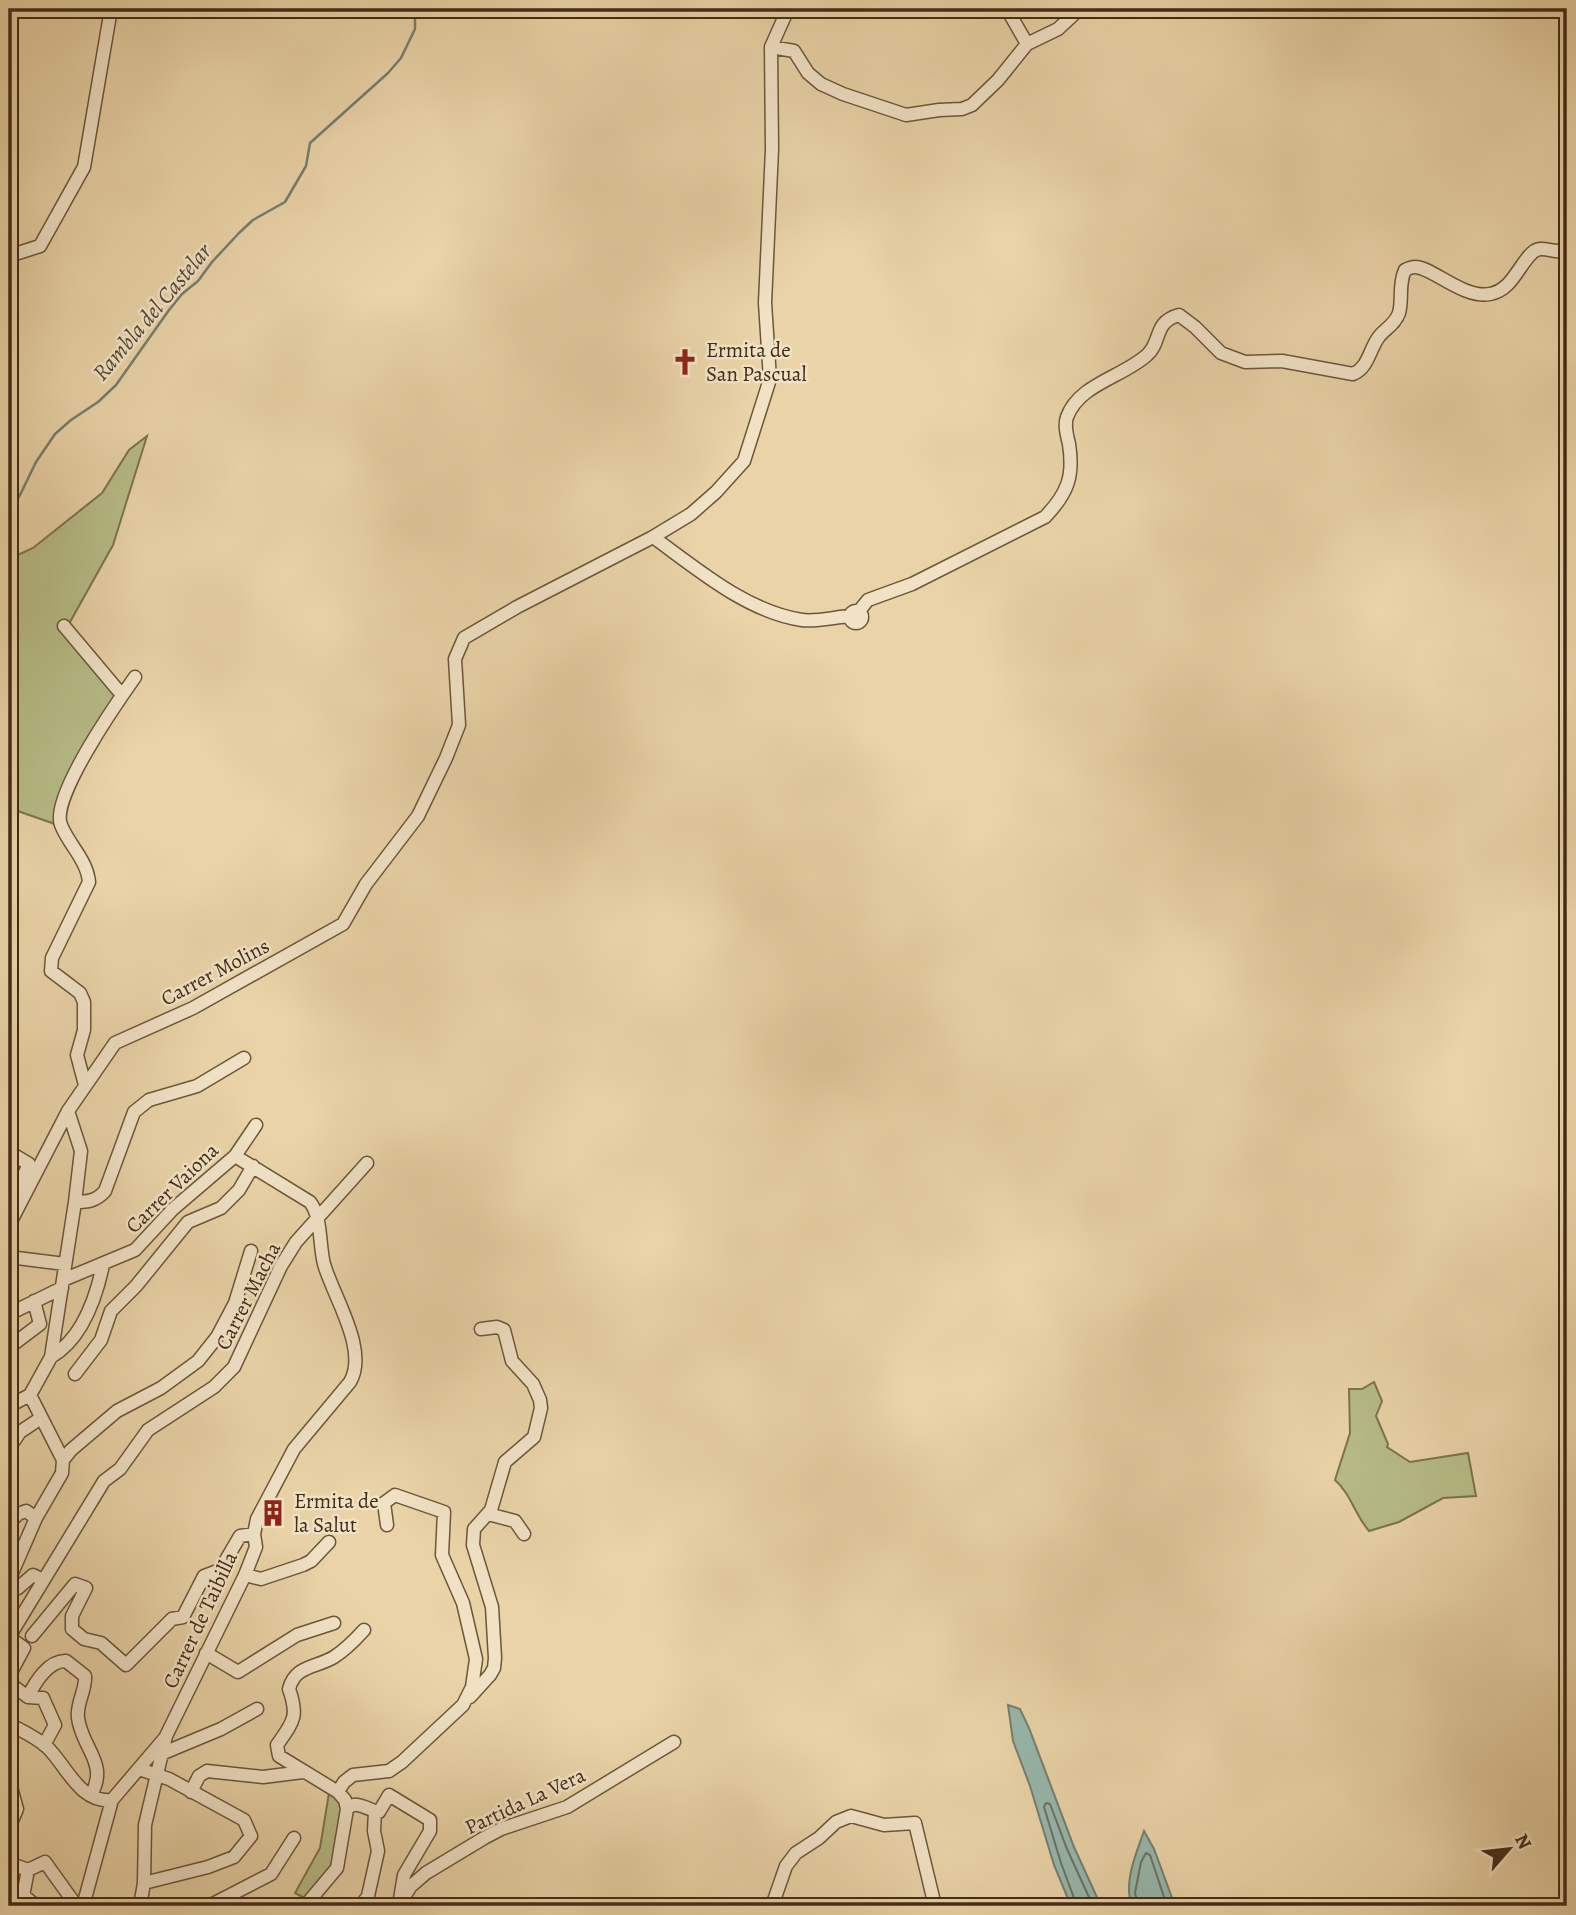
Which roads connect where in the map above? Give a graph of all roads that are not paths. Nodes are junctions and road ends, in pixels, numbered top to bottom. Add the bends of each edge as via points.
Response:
1 (111, 9) edge
2 (788, 9) edge
3 (1007, 9) edge
4 (1074, 9) edge
5 (1027, 44) junction
6 (771, 47) junction
7 (1567, 249) edge
8 (9, 257) edge
9 (653, 537) junction
10 (64, 626) dead end
11 (135, 677) dead end
12 (122, 695) junction
13 (244, 1058) dead end
14 (85, 1085) junction
15 (68, 1111) junction
16 (256, 1125) dead end
17 (10, 1156) edge
18 (235, 1156) junction
19 (367, 1163) dead end
20 (253, 1166) junction
21 (75, 1202) junction
22 (12, 1207) edge
23 (316, 1219) junction
24 (9, 1225) edge
25 (251, 1251) dead end
26 (9, 1257) edge
27 (65, 1264) junction
28 (103, 1265) junction
29 (62, 1284) junction
30 (34, 1301) junction
31 (9, 1314) edge
32 (481, 1329) dead end
33 (77, 1331) junction
34 (102, 1340) junction
35 (51, 1357) junction
36 (9, 1359) edge
37 (75, 1374) dead end
38 (30, 1395) junction
39 (9, 1406) edge
40 (41, 1418) junction
41 (9, 1448) edge
42 (63, 1460) junction
43 (488, 1514) junction
44 (36, 1518) junction
45 (9, 1523) edge
46 (387, 1525) dead end
47 (254, 1534) junction
48 (524, 1534) dead end
49 (329, 1542) dead end
50 (245, 1575) junction
51 (43, 1580) junction
52 (12, 1586) edge
53 (334, 1623) dead end
54 (364, 1630) dead end
55 (32, 1636) dead end
56 (9, 1637) edge
57 (206, 1653) junction
58 (9, 1676) edge
59 (9, 1683) edge
60 (28, 1697) junction
61 (463, 1705) junction
62 (257, 1709) dead end
63 (9, 1724) edge
64 (166, 1736) junction
65 (674, 1742) dead end
66 (44, 1745) junction
67 (161, 1754) junction
68 (139, 1769) junction
69 (303, 1772) junction
70 (156, 1775) junction
71 (9, 1780) edge
72 (191, 1792) junction
73 (338, 1792) junction
74 (91, 1795) junction
75 (112, 1800) junction
76 (346, 1809) junction
77 (375, 1811) junction
78 (9, 1828) edge
79 (294, 1838) dead end
80 (9, 1863) edge
81 (28, 1870) junction
82 (144, 1883) junction
83 (22, 1900) edge
84 (400, 1904) edge
85 (36, 1906) edge
86 (82, 1906) edge
87 (140, 1906) edge
88 (209, 1906) edge
89 (306, 1906) edge
90 (361, 1906) edge
91 (772, 1906) edge
92 (935, 1906) edge

1 - 8 street via 84,167 40,246
2 - 6 street
3 - 5 street
4 - 5 street via 1058,29
5 - 6 street via 972,106 906,115 821,85 794,51
6 - 9 street, Carrer Molins via 765,303 770,379 744,461 691,513
7 - 9 street via 1560,253 1542,248 1534,251 1513,279 1488,295 1455,287 1421,268 1405,270 1396,320 1378,338 1364,366 1353,374 1282,361 1245,362 1221,353 1179,315 1170,318 1159,328 1149,354 1080,398 1067,416 1070,477 1045,517 912,584 868,600 854,613 802,620 754,605
9 - 14 street, Carrer Molins via 464,638 455,659 459,725 446,758 418,816 366,884 344,924 193,1008 115,1043
10 - 12 street
11 - 12 street
12 - 14 street via 100,728 60,812 60,824 88,872 89,883 52,958 51,971 84,1002 84,1030 76,1055
13 - 21 street via 197,1086 149,1100 134,1112 105,1191 98,1198
14 - 15 street, Carrer Molins
15 - 21 street via 81,1152
15 - 22 street, Carrer Molins
16 - 18 street, Carrer Vaiona
17 - 22 street via 29,1164
18 - 20 street
18 - 28 street, Carrer Vaiona via 173,1209 135,1250
19 - 23 street, Carrer Macha
20 - 23 street via 310,1202
20 - 34 street, Carrer Vaiona via 221,1208 188,1222 111,1311
21 - 27 street
22 - 24 street, Carrer Molins
23 - 47 street, Carrer de Taibilla via 323,1262 350,1331 355,1370 294,1449 257,1519
23 - 51 street, Carrer Macha via 281,1266 234,1367 215,1387 148,1430 120,1469 104,1481
25 - 42 street, Carrer Macha via 235,1303 198,1361 161,1388 117,1411
26 - 27 street
27 - 29 street
28 - 29 street, Carrer Vaiona
28 - 33 street via 92,1306
29 - 30 street, Carrer Vaiona
29 - 35 street
30 - 31 street, Carrer Vaiona
30 - 36 street via 40,1324 10,1346
32 - 43 street via 504,1330 512,1361 533,1384 541,1408 534,1437 505,1462
33 - 34 street
33 - 35 street via 62,1351
34 - 37 street, Carrer Vaiona
35 - 38 street
38 - 39 street
38 - 40 street
40 - 41 street via 20,1432
40 - 42 street
42 - 44 street via 62,1473
43 - 48 street via 515,1521
43 - 61 street via 474,1529 473,1545 492,1607 494,1668
44 - 45 street via 26,1511
44 - 52 street
46 - 61 street via 384,1503 395,1495 444,1512 443,1561 461,1596 476,1659 472,1687
47 - 50 street, Carrer de Taibilla via 256,1547
47 - 55 street via 240,1536 220,1570 204,1576 183,1617 172,1619 126,1665 101,1643 84,1639 72,1629 72,1616 86,1588 75,1584
49 - 50 street via 303,1565 261,1579
50 - 57 street, Carrer de Taibilla
51 - 52 street via 33,1575
51 - 56 street
53 - 57 street via 297,1635 238,1672
54 - 69 street via 340,1653 302,1670 290,1684 294,1718 276,1752
56 - 58 street via 24,1648
57 - 64 street, Carrer de Taibilla
59 - 60 street
60 - 66 street via 43,1698 55,1725
60 - 74 street via 41,1675 59,1661 85,1676 80,1729 99,1770
61 - 73 street via 402,1762 389,1771 353,1775
62 - 67 street
63 - 66 street
64 - 67 street
64 - 68 street
65 - 84 street, Partida La Vera via 566,1807 484,1838 426,1873
66 - 74 street
67 - 70 street
68 - 70 street
68 - 75 street
69 - 72 street via 263,1777 207,1771
69 - 73 street
70 - 72 street
70 - 82 street via 145,1825
71 - 78 street via 17,1809
72 - 82 street via 244,1820 251,1836 234,1857
73 - 76 street
74 - 75 street via 100,1801
75 - 86 street
76 - 77 street via 358,1804
76 - 89 street via 337,1868
77 - 84 street via 381,1810 389,1795 431,1824 407,1867
77 - 90 street via 378,1851 368,1896
79 - 88 street via 271,1874
80 - 81 street
81 - 83 street
81 - 86 street via 45,1862
82 - 87 street
83 - 85 street
91 - 92 street via 786,1866 796,1853 851,1816 884,1825 915,1823

